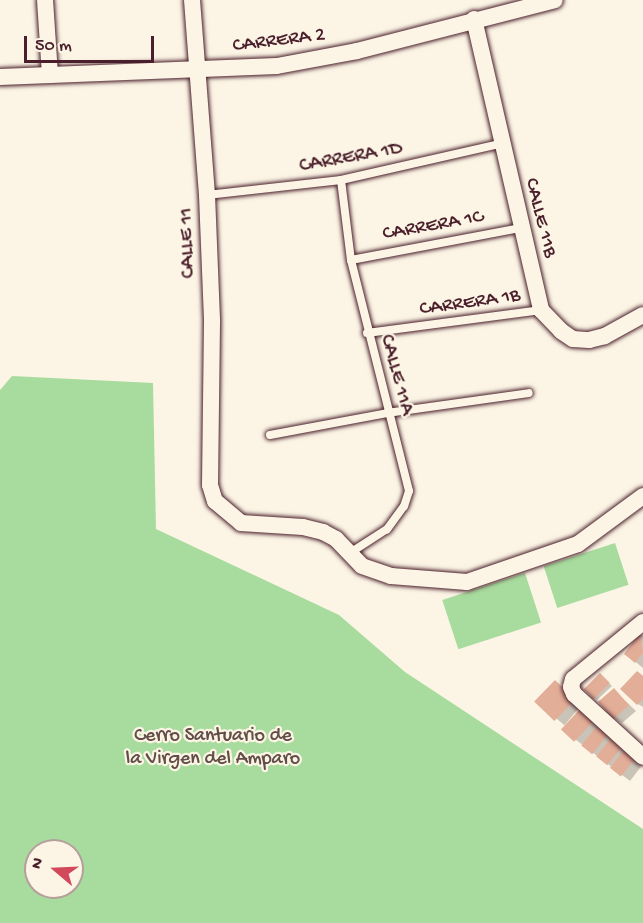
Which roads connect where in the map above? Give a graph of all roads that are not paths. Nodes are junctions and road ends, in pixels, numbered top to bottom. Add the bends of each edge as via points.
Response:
1 (45, 0) edge
2 (192, 0) edge
3 (555, 0) edge
4 (474, 19) junction
5 (198, 69) junction
6 (50, 75) junction
7 (0, 77) edge
8 (500, 144) junction
9 (341, 180) junction
10 (207, 195) junction
11 (521, 228) junction
12 (351, 260) junction
13 (541, 310) junction
14 (643, 315) edge
15 (367, 333) junction
16 (529, 393) dead end
17 (387, 413) junction
18 (270, 435) dead end
19 (643, 496) edge
20 (350, 553) junction
21 (643, 622) edge
22 (643, 758) edge

1 - 6 street
2 - 5 street, CALLE 11
3 - 4 street, CARRERA 2
4 - 5 street, CARRERA 2 via 357,51 277,66
4 - 8 street, CALLE 11B
5 - 6 street, CARRERA 2
5 - 10 street, CALLE 11
6 - 7 street, CARRERA 2
8 - 9 lane, CARRERA 1D
8 - 11 street, CALLE 11B
9 - 10 lane, CARRERA 1D
9 - 12 lane, CALLE 11A
10 - 20 street, CALLE 11 via 212,322 210,485 215,501 241,523 323,532
11 - 12 lane, CARRERA 1C
11 - 13 street, CALLE 11B
12 - 15 lane, CALLE 11A
13 - 14 street via 573,339 589,340 605,336
13 - 15 lane, CARRERA 1B
15 - 17 lane, CALLE 11A
16 - 17 lane
17 - 18 lane
17 - 20 lane, CALLE 11A via 404,462 409,491 404,506 387,529
19 - 20 street via 578,544 467,582 391,576 362,566
21 - 22 street via 573,679 572,687 574,694

